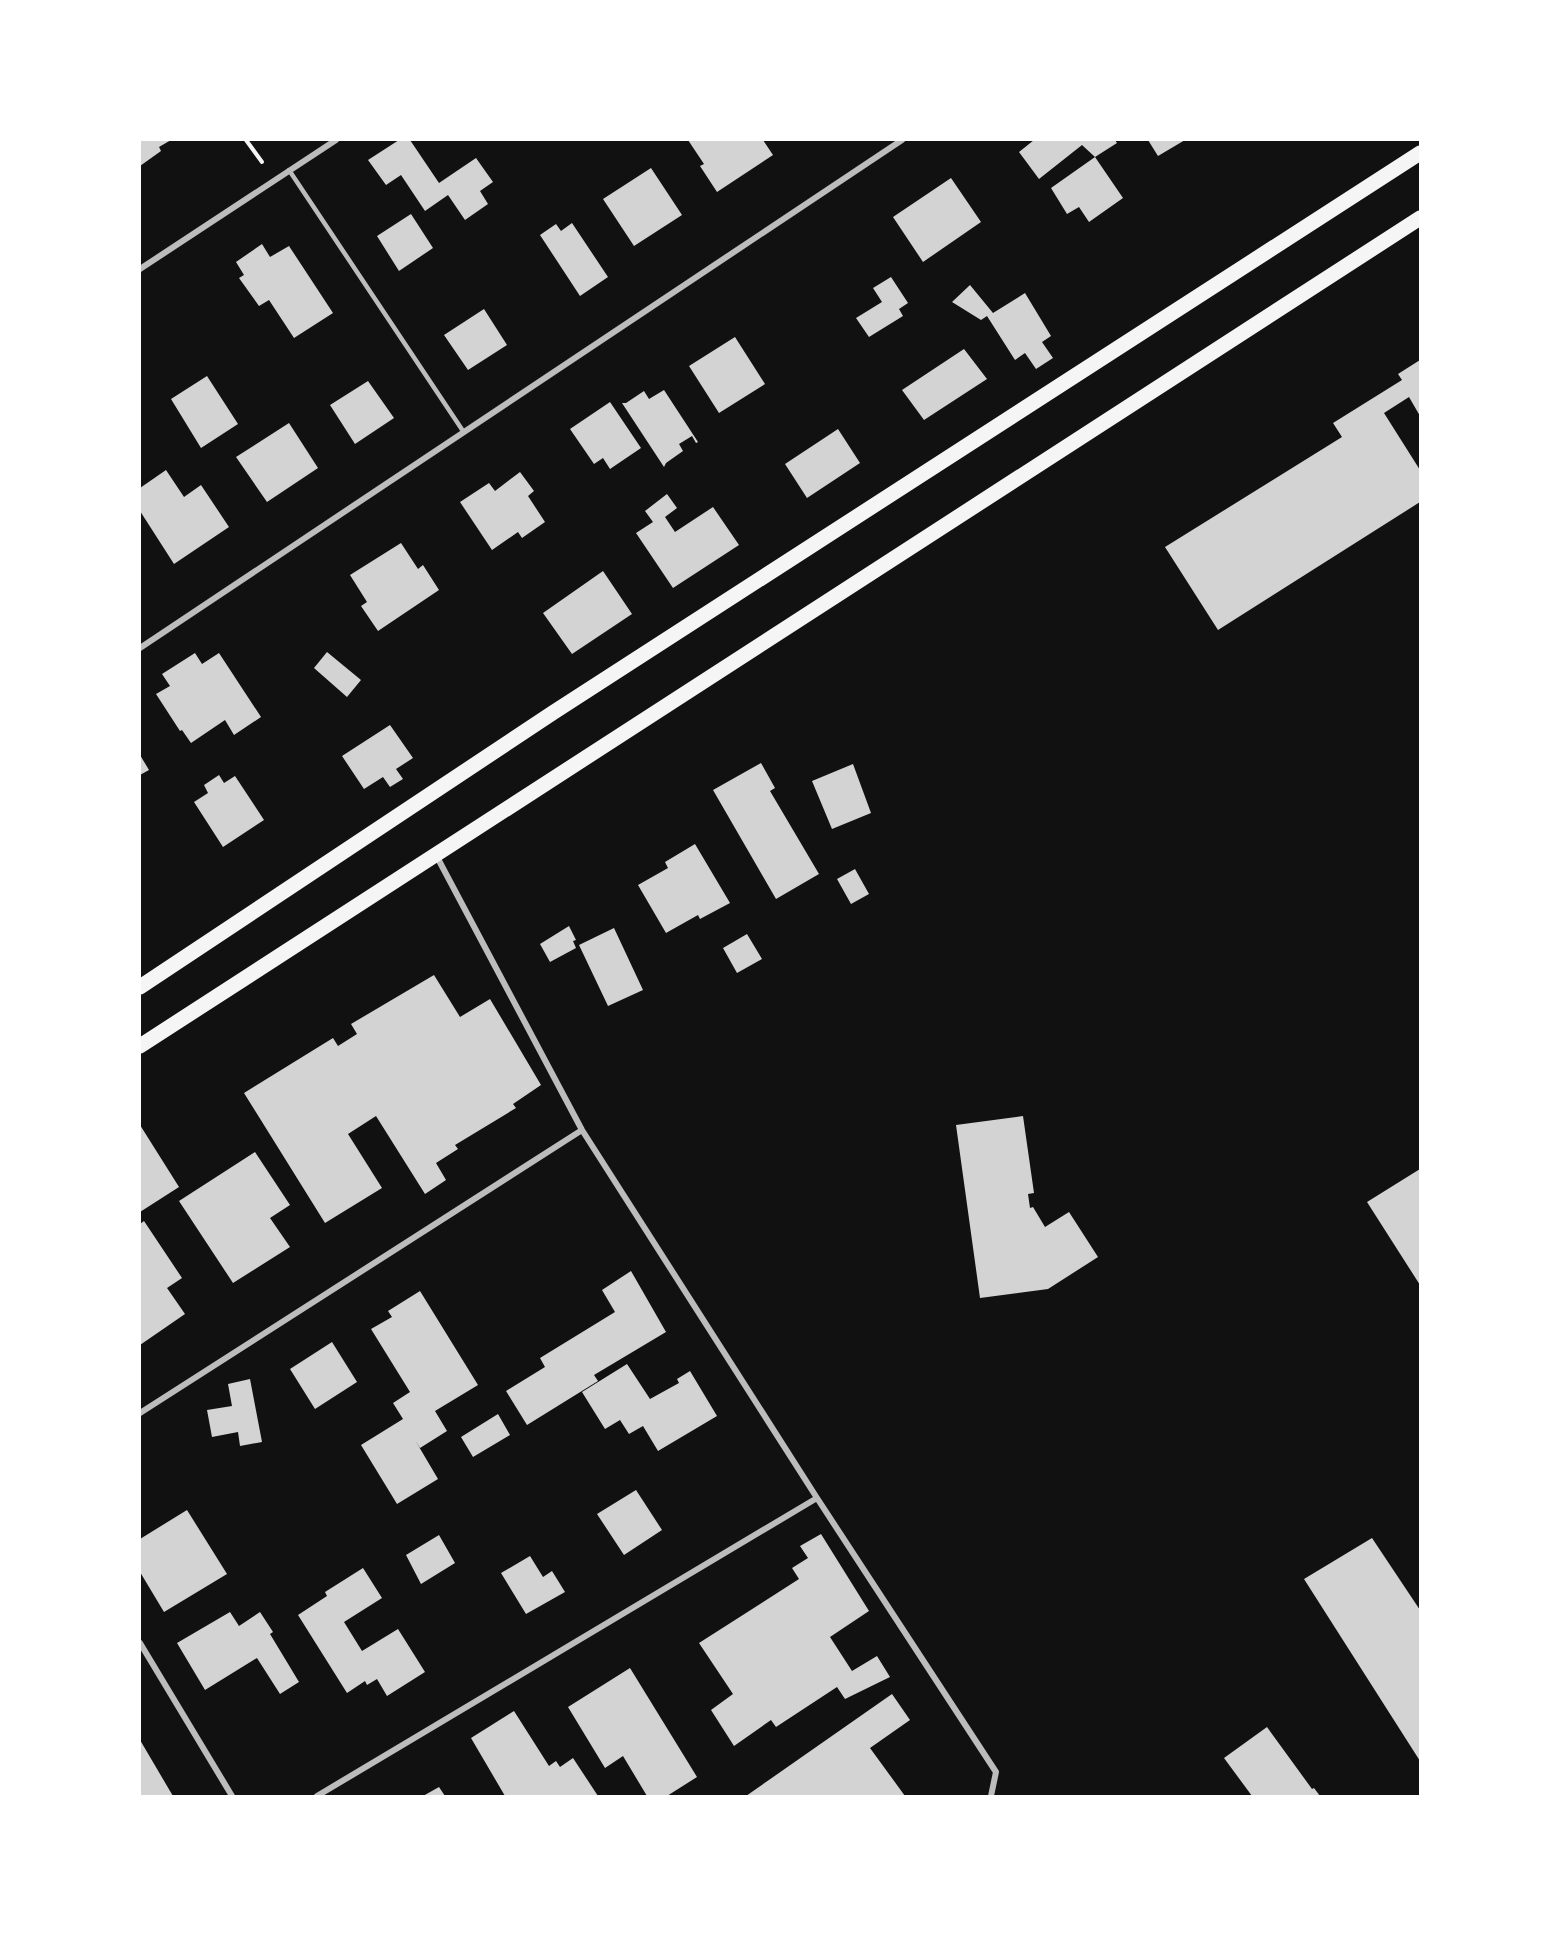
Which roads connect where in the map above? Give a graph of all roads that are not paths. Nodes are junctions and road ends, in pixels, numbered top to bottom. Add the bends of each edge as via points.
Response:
1 (336, 140) edge
2 (902, 140) edge
3 (1420, 153) edge
4 (290, 170) junction
5 (1420, 218) edge
6 (140, 269) edge
7 (463, 431) junction
8 (140, 648) edge
9 (436, 855) junction
10 (140, 987) edge
11 (140, 1046) edge
12 (582, 1130) junction
13 (140, 1413) edge
14 (817, 1498) junction
15 (140, 1643) edge
16 (232, 1797) edge
17 (317, 1797) edge
18 (991, 1797) edge

1 - 4 street
2 - 7 street
3 - 10 main road via 554,712
4 - 6 street
4 - 7 lane
5 - 9 main road
7 - 8 street
9 - 11 main road
9 - 12 street
12 - 13 street
12 - 14 street
14 - 17 street
14 - 18 street via 996,1772
15 - 16 street

